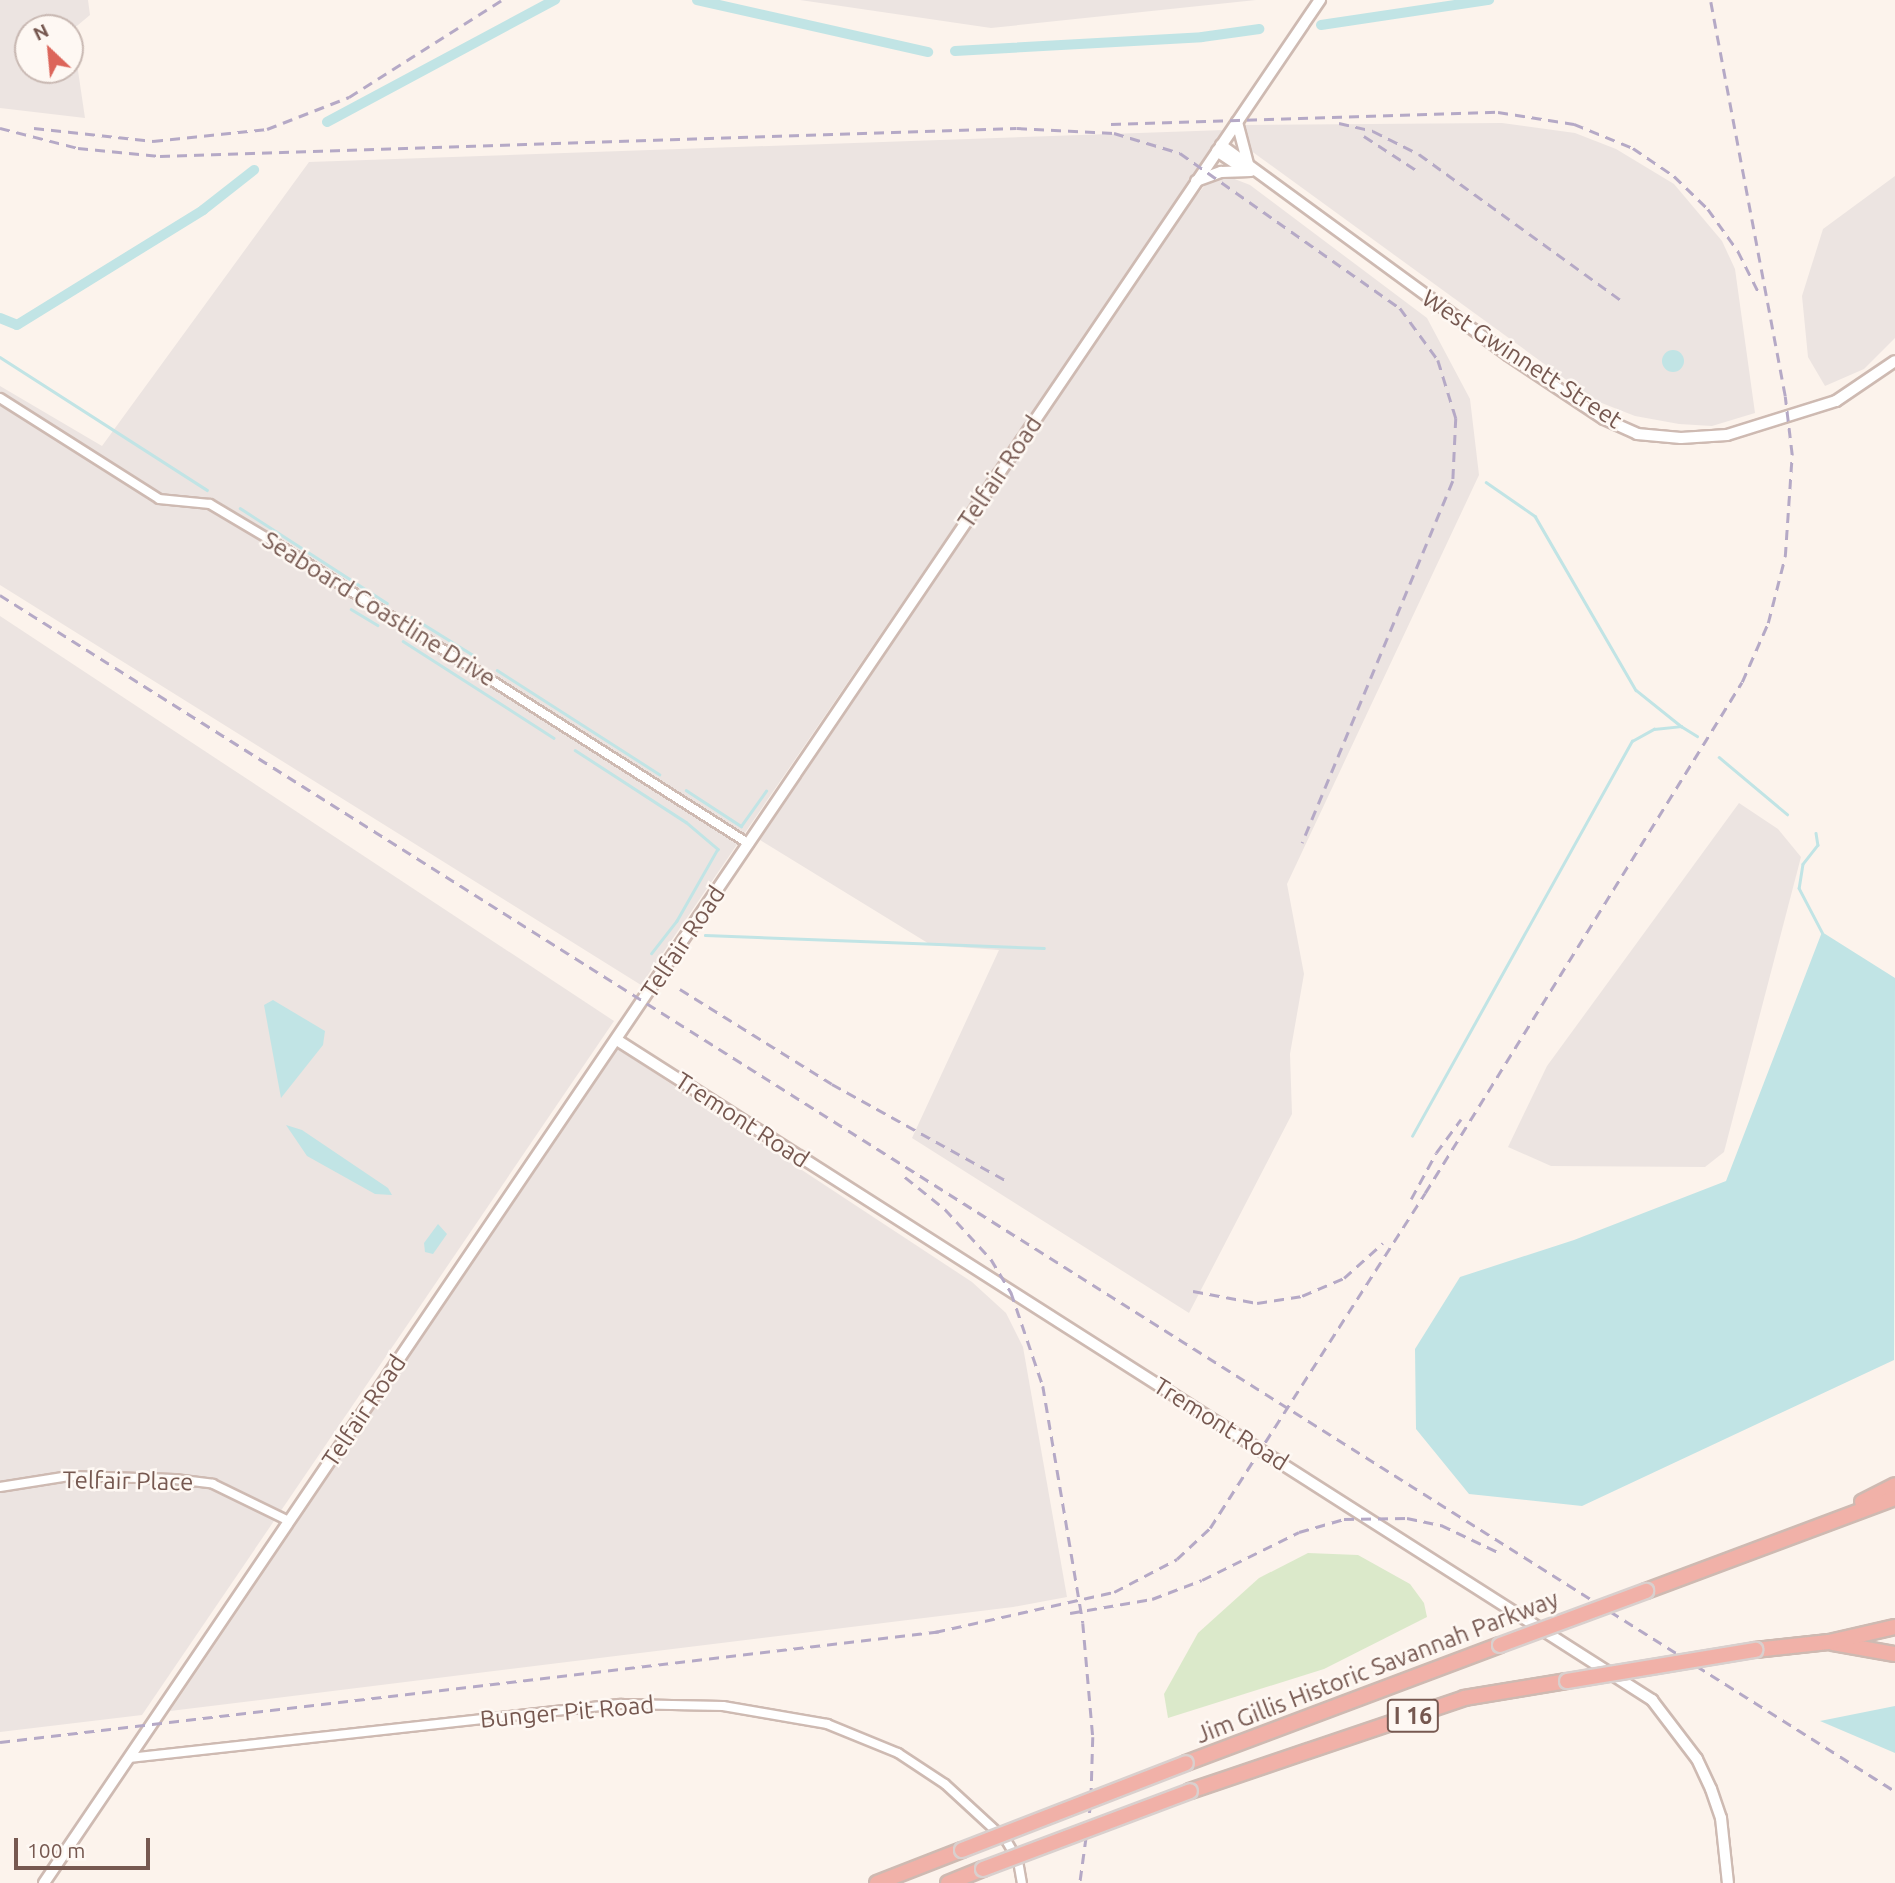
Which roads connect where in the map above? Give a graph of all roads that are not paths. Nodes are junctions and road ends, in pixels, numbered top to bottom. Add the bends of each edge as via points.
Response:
1 (1320, 0) edge
2 (1237, 120) junction
3 (1219, 148) junction
4 (1251, 171) junction
5 (1196, 181) junction
6 (1895, 361) edge
7 (0, 398) edge
8 (750, 844) junction
9 (617, 1040) junction
10 (1895, 1485) edge
11 (0, 1487) edge
12 (1895, 1498) edge
13 (289, 1521) junction
14 (1807, 1531) junction
15 (1895, 1627) edge
16 (1829, 1642) junction
17 (1895, 1654) edge
18 (130, 1758) junction
19 (44, 1883) edge
20 (877, 1883) edge
21 (948, 1883) edge
22 (1022, 1883) edge
23 (1728, 1883) edge

1 - 2 street, Telfair Road
2 - 3 street, Telfair Road
2 - 4 street via 1240,146
3 - 4 street, West Gwinnett Street
3 - 5 street, Telfair Road
4 - 5 street via 1221,172
4 - 6 street, West Gwinnett Street via 1508,355 1604,419 1637,434 1681,438 1727,435 1836,401
5 - 8 street, Telfair Road
7 - 8 street, Seaboard Coastline Drive via 159,499 209,504
8 - 9 street, Telfair Road
9 - 13 street, Telfair Road
9 - 23 street, Tremont Road via 1652,1700 1698,1759 1711,1789 1721,1818
10 - 14 highway
11 - 13 street, Telfair Place via 69,1476 175,1479 213,1484
12 - 14 highway, Jim Gillis Historic Savannah Parkway / I 16
13 - 18 street, Telfair Road
14 - 20 highway, Jim Gillis Historic Savannah Parkway / I 16, bridge
15 - 16 highway, Jim Gillis Historic Savannah Parkway / I 16
16 - 17 highway
16 - 21 highway, Jim Gillis Historic Savannah Parkway / I 16, bridge via 1464,1698 1190,1791
18 - 19 street, Telfair Road
18 - 22 street, Bunger Pit Road via 621,1704 723,1706 827,1724 867,1737 927,1771 1006,1840 1018,1861

